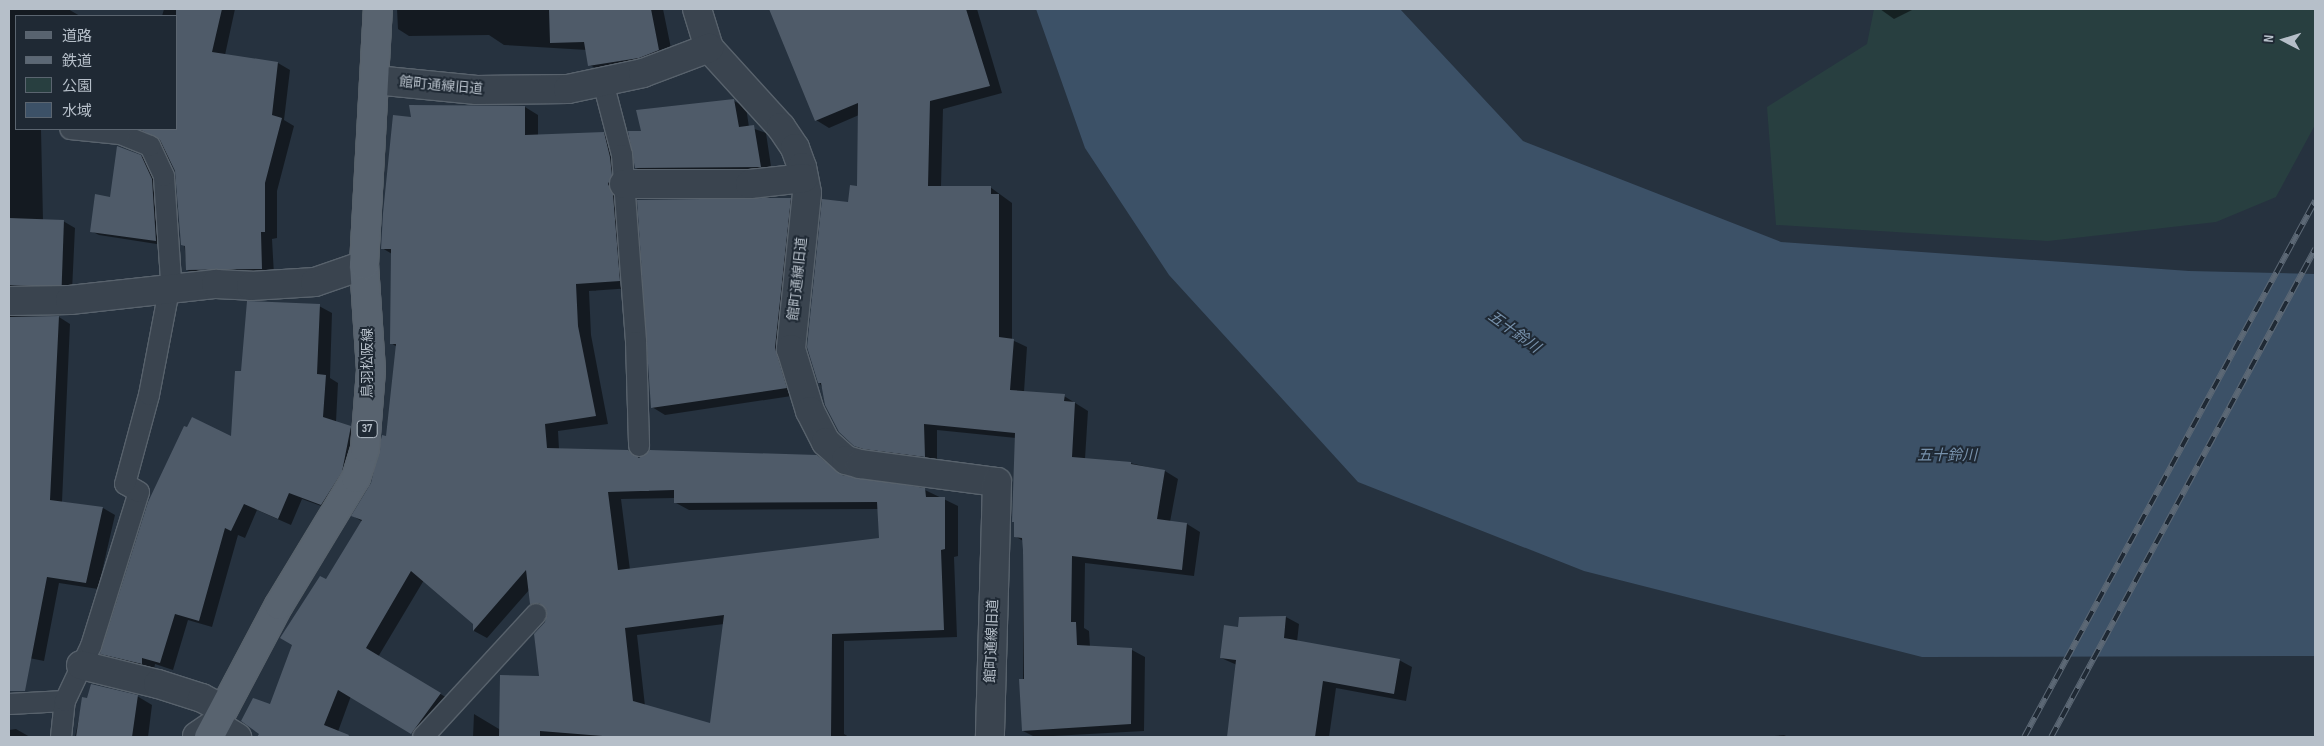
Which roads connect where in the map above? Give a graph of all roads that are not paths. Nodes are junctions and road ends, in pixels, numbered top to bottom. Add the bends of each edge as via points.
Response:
1 (378, 9) edge
2 (697, 9) edge
3 (709, 48) junction
4 (375, 80) junction
5 (603, 82) junction
6 (80, 130) edge
7 (804, 178) junction
8 (624, 184) junction
9 (364, 264) junction
10 (170, 290) junction
11 (9, 302) edge
12 (639, 446) dead end
13 (536, 614) dead end
14 (81, 665) junction
15 (65, 701) junction
16 (9, 704) edge
17 (216, 729) edge
18 (61, 737) edge
19 (423, 737) edge
20 (990, 737) edge

1 - 4 main road, 鳥羽松阪線 / 37
2 - 3 street
3 - 5 street, 館町通線旧道 via 643,73
3 - 7 street, 館町通線旧道 via 781,128 795,148
4 - 5 street, 館町通線旧道 via 476,90 568,89
4 - 9 main road, 鳥羽松阪線 / 37
5 - 8 lane via 622,155
6 - 10 lane via 120,134 150,146 164,176
7 - 8 street via 750,184
7 - 20 street, 館町通線旧道 via 807,193 791,349 810,411 826,442 846,460 860,464 997,482
8 - 12 lane via 636,342
9 - 10 street via 315,282 260,286 216,284
9 - 17 main road, 鳥羽松阪線 / 37 via 371,370 365,448 358,470 279,605
10 - 11 street via 70,300
10 - 14 lane via 149,395 126,484 139,492 91,646
13 - 19 lane
14 - 15 lane
14 - 17 street via 202,698
15 - 16 lane
15 - 18 lane

